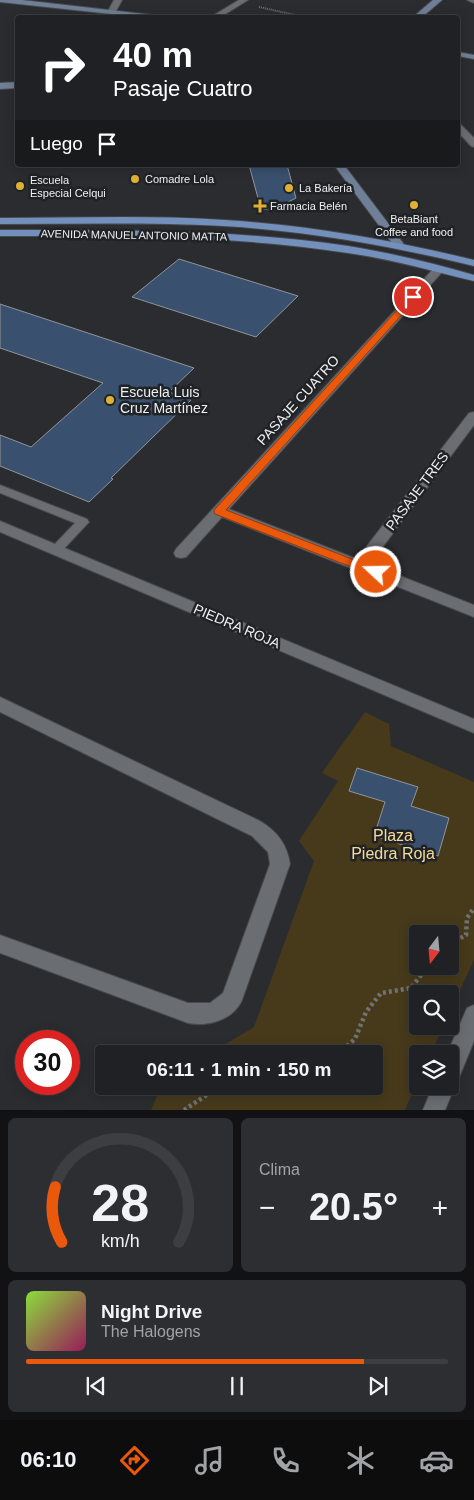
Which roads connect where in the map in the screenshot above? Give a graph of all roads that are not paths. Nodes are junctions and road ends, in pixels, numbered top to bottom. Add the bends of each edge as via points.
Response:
1 (0, 0) edge
2 (118, 0) edge
3 (438, 0) edge
4 (241, 2) edge
5 (112, 11) junction
6 (148, 15) edge
7 (218, 15) edge
8 (420, 15) edge
9 (460, 54) edge
10 (474, 57) edge
11 (15, 85) edge
12 (0, 86) edge
13 (460, 128) edge
14 (460, 129) edge
15 (474, 131) edge
16 (474, 144) edge
17 (340, 167) edge
18 (0, 221) edge
19 (0, 233) edge
20 (399, 245) junction
21 (474, 262) edge
22 (420, 264) junction
23 (439, 269) junction
24 (474, 278) edge
25 (474, 416) edge
26 (0, 489) edge
27 (219, 511) junction
28 (0, 526) edge
29 (56, 550) junction
30 (181, 553) dead end
31 (360, 566) junction
32 (474, 610) edge
33 (0, 704) edge
34 (474, 726) edge
35 (0, 944) edge
36 (474, 1015) edge
37 (459, 1051) edge
38 (440, 1095) edge
39 (434, 1110) edge

1 - 5 street
2 - 5 street
3 - 8 street
4 - 7 street
5 - 6 street
9 - 10 street
11 - 12 street
13 - 15 street
14 - 16 street
17 - 20 street
18 - 20 main road, AVENIDA MANUEL ANTONIO MATTA via 223,224 338,235
19 - 22 main road, AVENIDA MANUEL ANTONIO MATTA via 220,236 330,247
20 - 21 main road, AVENIDA MANUEL ANTONIO MATTA
20 - 22 main road
22 - 23 main road, AVENIDA MANUEL ANTONIO MATTA
23 - 24 main road, AVENIDA MANUEL ANTONIO MATTA
23 - 27 street, PASAJE CUATRO
25 - 31 street, PASAJE TRES
26 - 29 lane via 83,522
27 - 30 street, PASAJE CUATRO
27 - 31 street
28 - 29 street, PIEDRA ROJA
29 - 34 street, PIEDRA ROJA
31 - 32 street
33 - 35 street via 253,827 277,848 280,864 231,1000 224,1008 206,1015 188,1014
36 - 37 street
38 - 39 street

